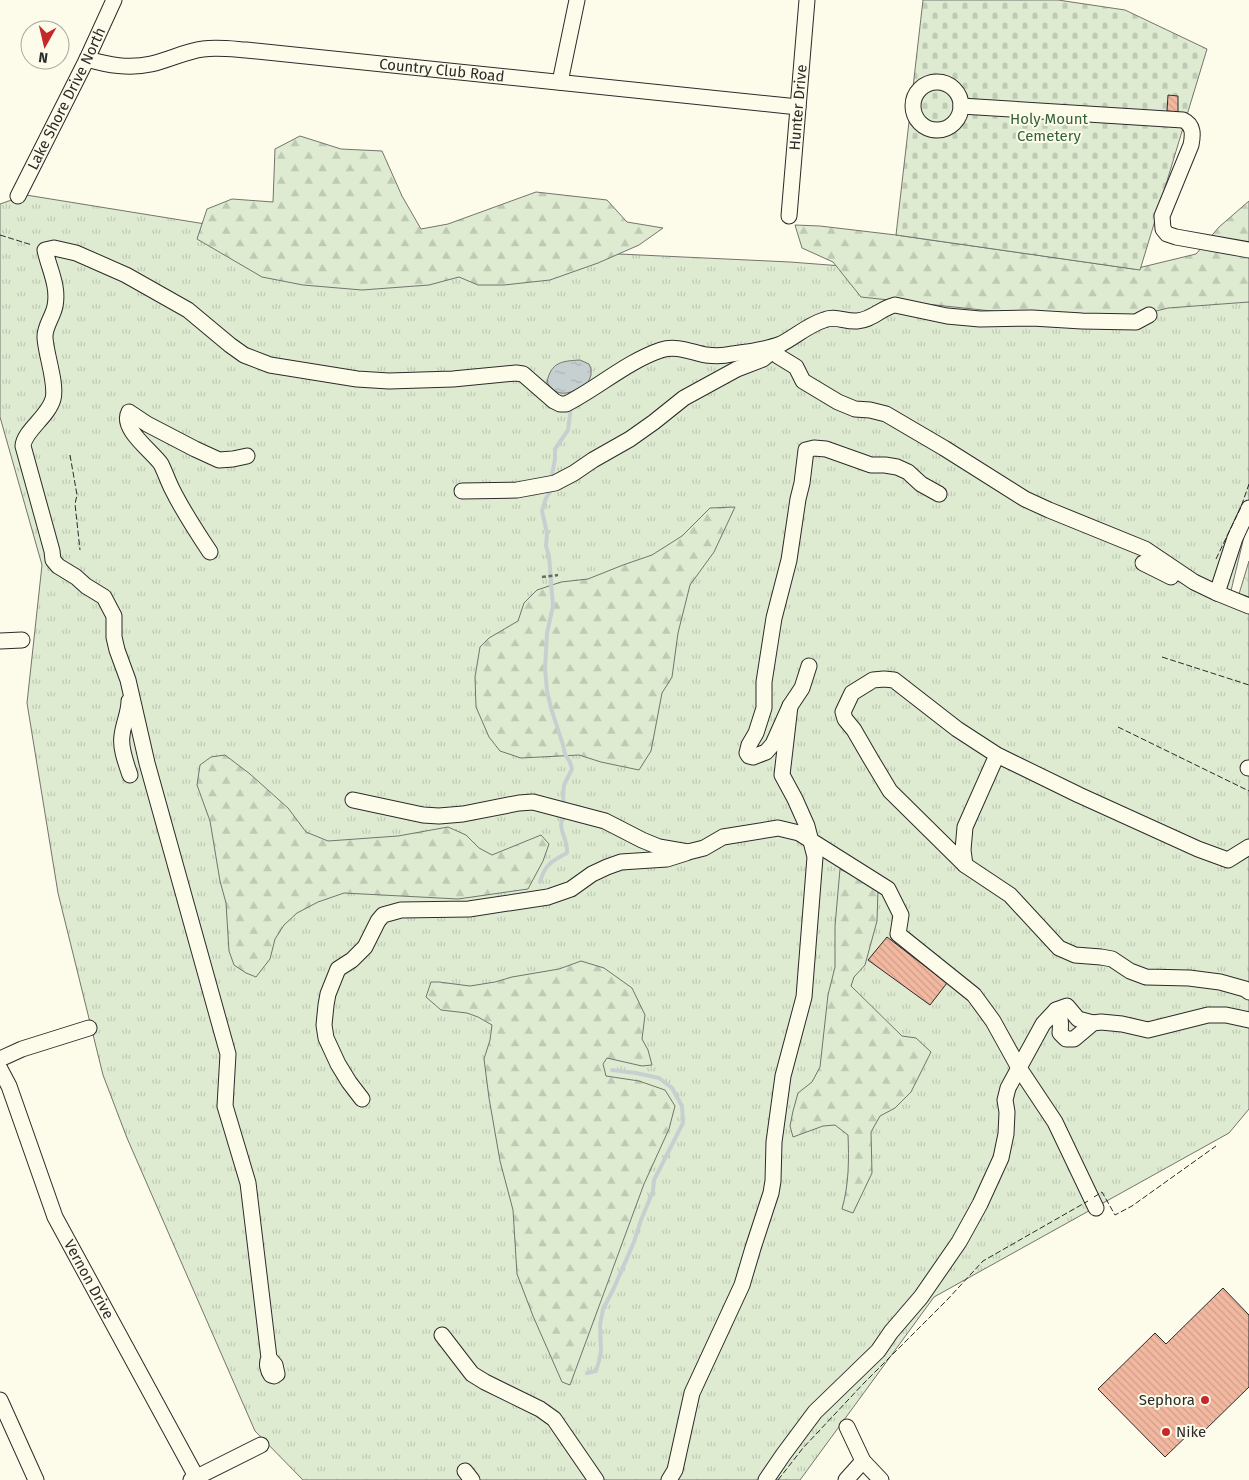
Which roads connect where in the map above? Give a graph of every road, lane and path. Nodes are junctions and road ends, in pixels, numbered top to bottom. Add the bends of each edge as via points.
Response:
1 (114, 0) edge
2 (577, 0) edge
3 (807, 0) edge
4 (87, 58) junction
5 (560, 82) junction
6 (961, 106) dead end
7 (798, 107) junction
8 (18, 196) dead end
9 (789, 216) dead end
10 (1249, 250) edge
11 (1149, 315) dead end
12 (772, 347) junction
13 (247, 456) dead end
14 (462, 491) dead end
15 (939, 494) dead end
16 (1249, 508) edge
17 (210, 552) dead end
18 (1143, 563) dead end
19 (558, 575) dead end
20 (542, 577) dead end
21 (1217, 593) junction
22 (1249, 606) edge
23 (22, 640) dead end
24 (0, 641) edge
25 (809, 666) dead end
26 (130, 690) junction
27 (790, 706) junction
28 (997, 756) junction
29 (130, 775) dead end
30 (353, 800) dead end
31 (811, 841) junction
32 (1249, 847) edge
33 (688, 852) junction
34 (965, 865) junction
35 (1249, 992) edge
36 (1056, 1010) junction
37 (1249, 1020) edge
38 (1093, 1022) junction
39 (89, 1028) dead end
40 (0, 1058) edge
41 (1019, 1068) junction
42 (0, 1069) edge
43 (362, 1099) dead end
44 (1096, 1208) dead end
45 (442, 1335) dead end
46 (269, 1358) dead end
47 (0, 1400) edge
48 (847, 1427) dead end
49 (261, 1444) dead end
50 (863, 1461) junction
51 (195, 1479) edge
52 (36, 1480) edge
53 (596, 1480) edge
54 (669, 1480) edge
55 (766, 1480) edge
56 (846, 1480) edge
57 (881, 1480) edge

1 - 4 street, Lake Shore Drive North
2 - 5 street
3 - 7 street, Hunter Drive
4 - 5 street, Country Club Road via 105,64 138,66 204,49 246,50
4 - 8 street, Lake Shore Drive North
5 - 7 street, Country Club Road
6 - 10 street via 1188,122 1192,127 1191,145 1162,216 1163,229 1176,237
7 - 9 street, Hunter Drive
11 - 12 street via 1136,322 980,319 895,305 857,321 826,319
12 - 14 street via 763,359 737,369 684,398 630,439 551,484 517,490
12 - 21 street via 778,356 796,367 803,381 838,402 855,409 886,414 1025,499 1145,549 1194,582
12 - 26 street via 730,355 667,348 623,368 566,404 554,401 522,374 516,373 453,379 358,379 270,365 244,355 188,310 126,275 76,253 54,248 45,250 56,297 45,336 54,396 45,415 26,436 23,446 53,560 104,597 110,607 114,616 114,637
13 - 17 street via 219,460 129,412 126,417 132,431 161,464 184,512
15 - 27 street via 897,467 872,465 826,450 806,450 789,560 774,618 764,682 764,708 749,745 748,756 766,752 773,744
16 - 21 street via 1235,538
18 - 21 street via 1202,590
19 - 20 path
21 - 22 street
23 - 24 street
25 - 27 street via 802,688
26 - 29 street via 121,746
26 - 46 street via 147,763 228,1054 225,1106 248,1182
27 - 31 street via 782,775 803,816
28 - 32 street via 1079,796 1228,860
28 - 34 street via 964,827
28 - 34 street via 894,680 873,680 864,685 852,693 843,712 890,791
30 - 33 street via 439,816 533,802 605,821 659,847
31 - 33 street via 798,833 778,828 723,837 704,848
31 - 41 street via 888,889 901,915 898,934 974,995 993,1021
31 - 54 street via 815,857 804,998 783,1076 771,1193 742,1285 692,1393 675,1470
33 - 43 street via 667,859 620,862 592,874 571,889 548,897 469,909 401,910 383,916 365,946 338,969 326,1005 326,1038 338,1064
34 - 35 street via 1010,895 1059,948 1074,955 1112,959 1130,971 1146,976 1220,982
36 - 38 street via 1067,1006 1078,1019
36 - 38 street via 1061,1024 1060,1033 1066,1039 1074,1039
36 - 41 street via 1043,1024
37 - 38 street via 1208,1015 1148,1030
39 - 40 street
41 - 44 street via 1055,1122
41 - 55 street via 1005,1100 1006,1134 1001,1158 959,1242 878,1352 815,1412
42 - 51 street, Vernon Drive via 9,1086 55,1217
45 - 53 street via 472,1374 554,1419
47 - 52 street
48 - 50 street
49 - 51 street
50 - 56 street
50 - 57 street

